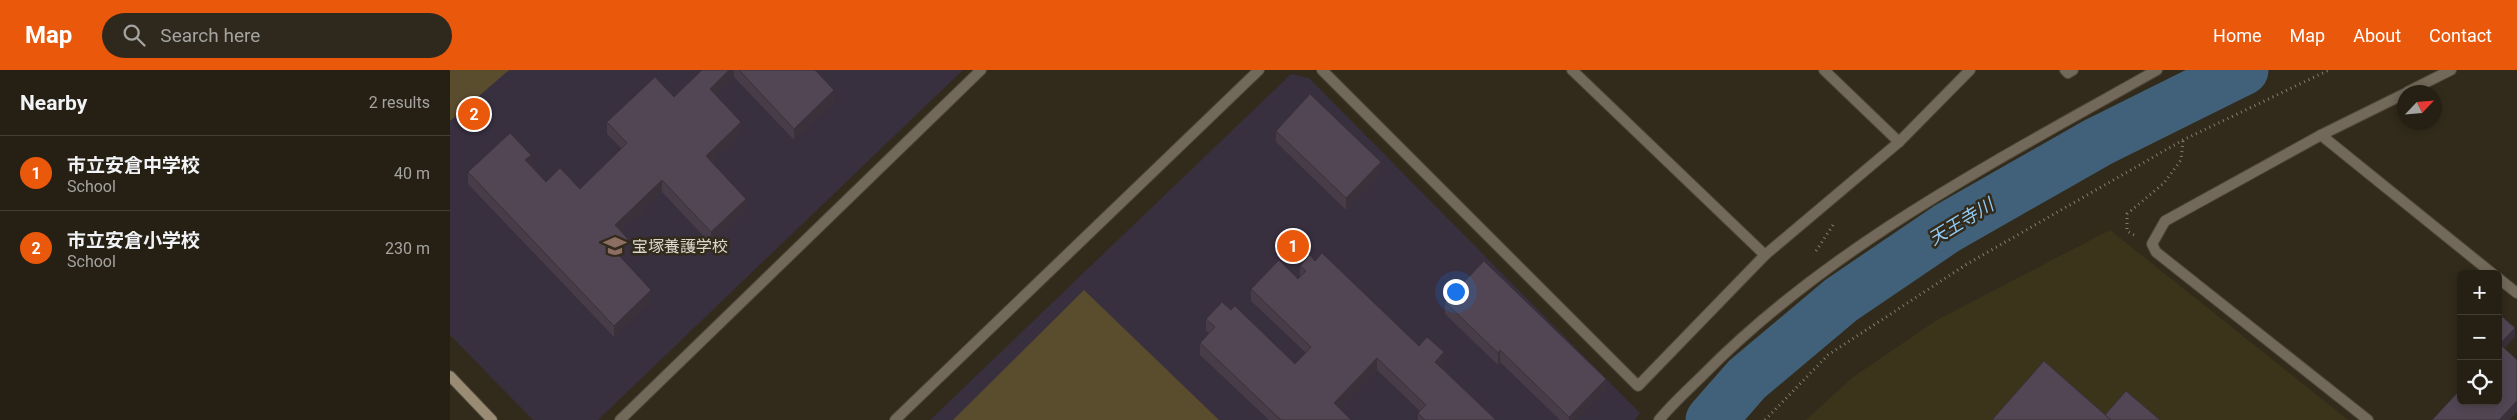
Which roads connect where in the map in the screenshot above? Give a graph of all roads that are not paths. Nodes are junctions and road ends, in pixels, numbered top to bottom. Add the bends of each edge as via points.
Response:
1 (981, 70) edge
2 (1259, 70) edge
3 (1322, 70) edge
4 (1572, 70) edge
5 (1824, 70) edge
6 (1970, 70) edge
7 (2065, 70) edge
8 (2074, 70) edge
9 (2157, 70) edge
10 (2451, 70) edge
11 (2422, 85) edge
12 (2397, 97) edge
13 (2321, 135) junction
14 (1899, 142) junction
15 (1765, 255) junction
16 (2488, 270) edge
17 (2502, 281) edge
18 (2517, 293) edge
19 (450, 376) edge
20 (492, 420) edge
21 (620, 420) edge
22 (895, 420) edge
23 (1659, 420) edge
24 (2368, 420) edge

1 - 21 street
2 - 22 street
3 - 15 street via 1638,386
4 - 15 street
5 - 14 street
6 - 14 street
7 - 8 street via 2068,73
9 - 23 street via 1924,205 1820,273 1736,342
10 - 11 street
12 - 13 street
13 - 16 street
13 - 24 street via 2165,221 2152,244 2156,252
14 - 15 street
17 - 18 street
19 - 20 street

